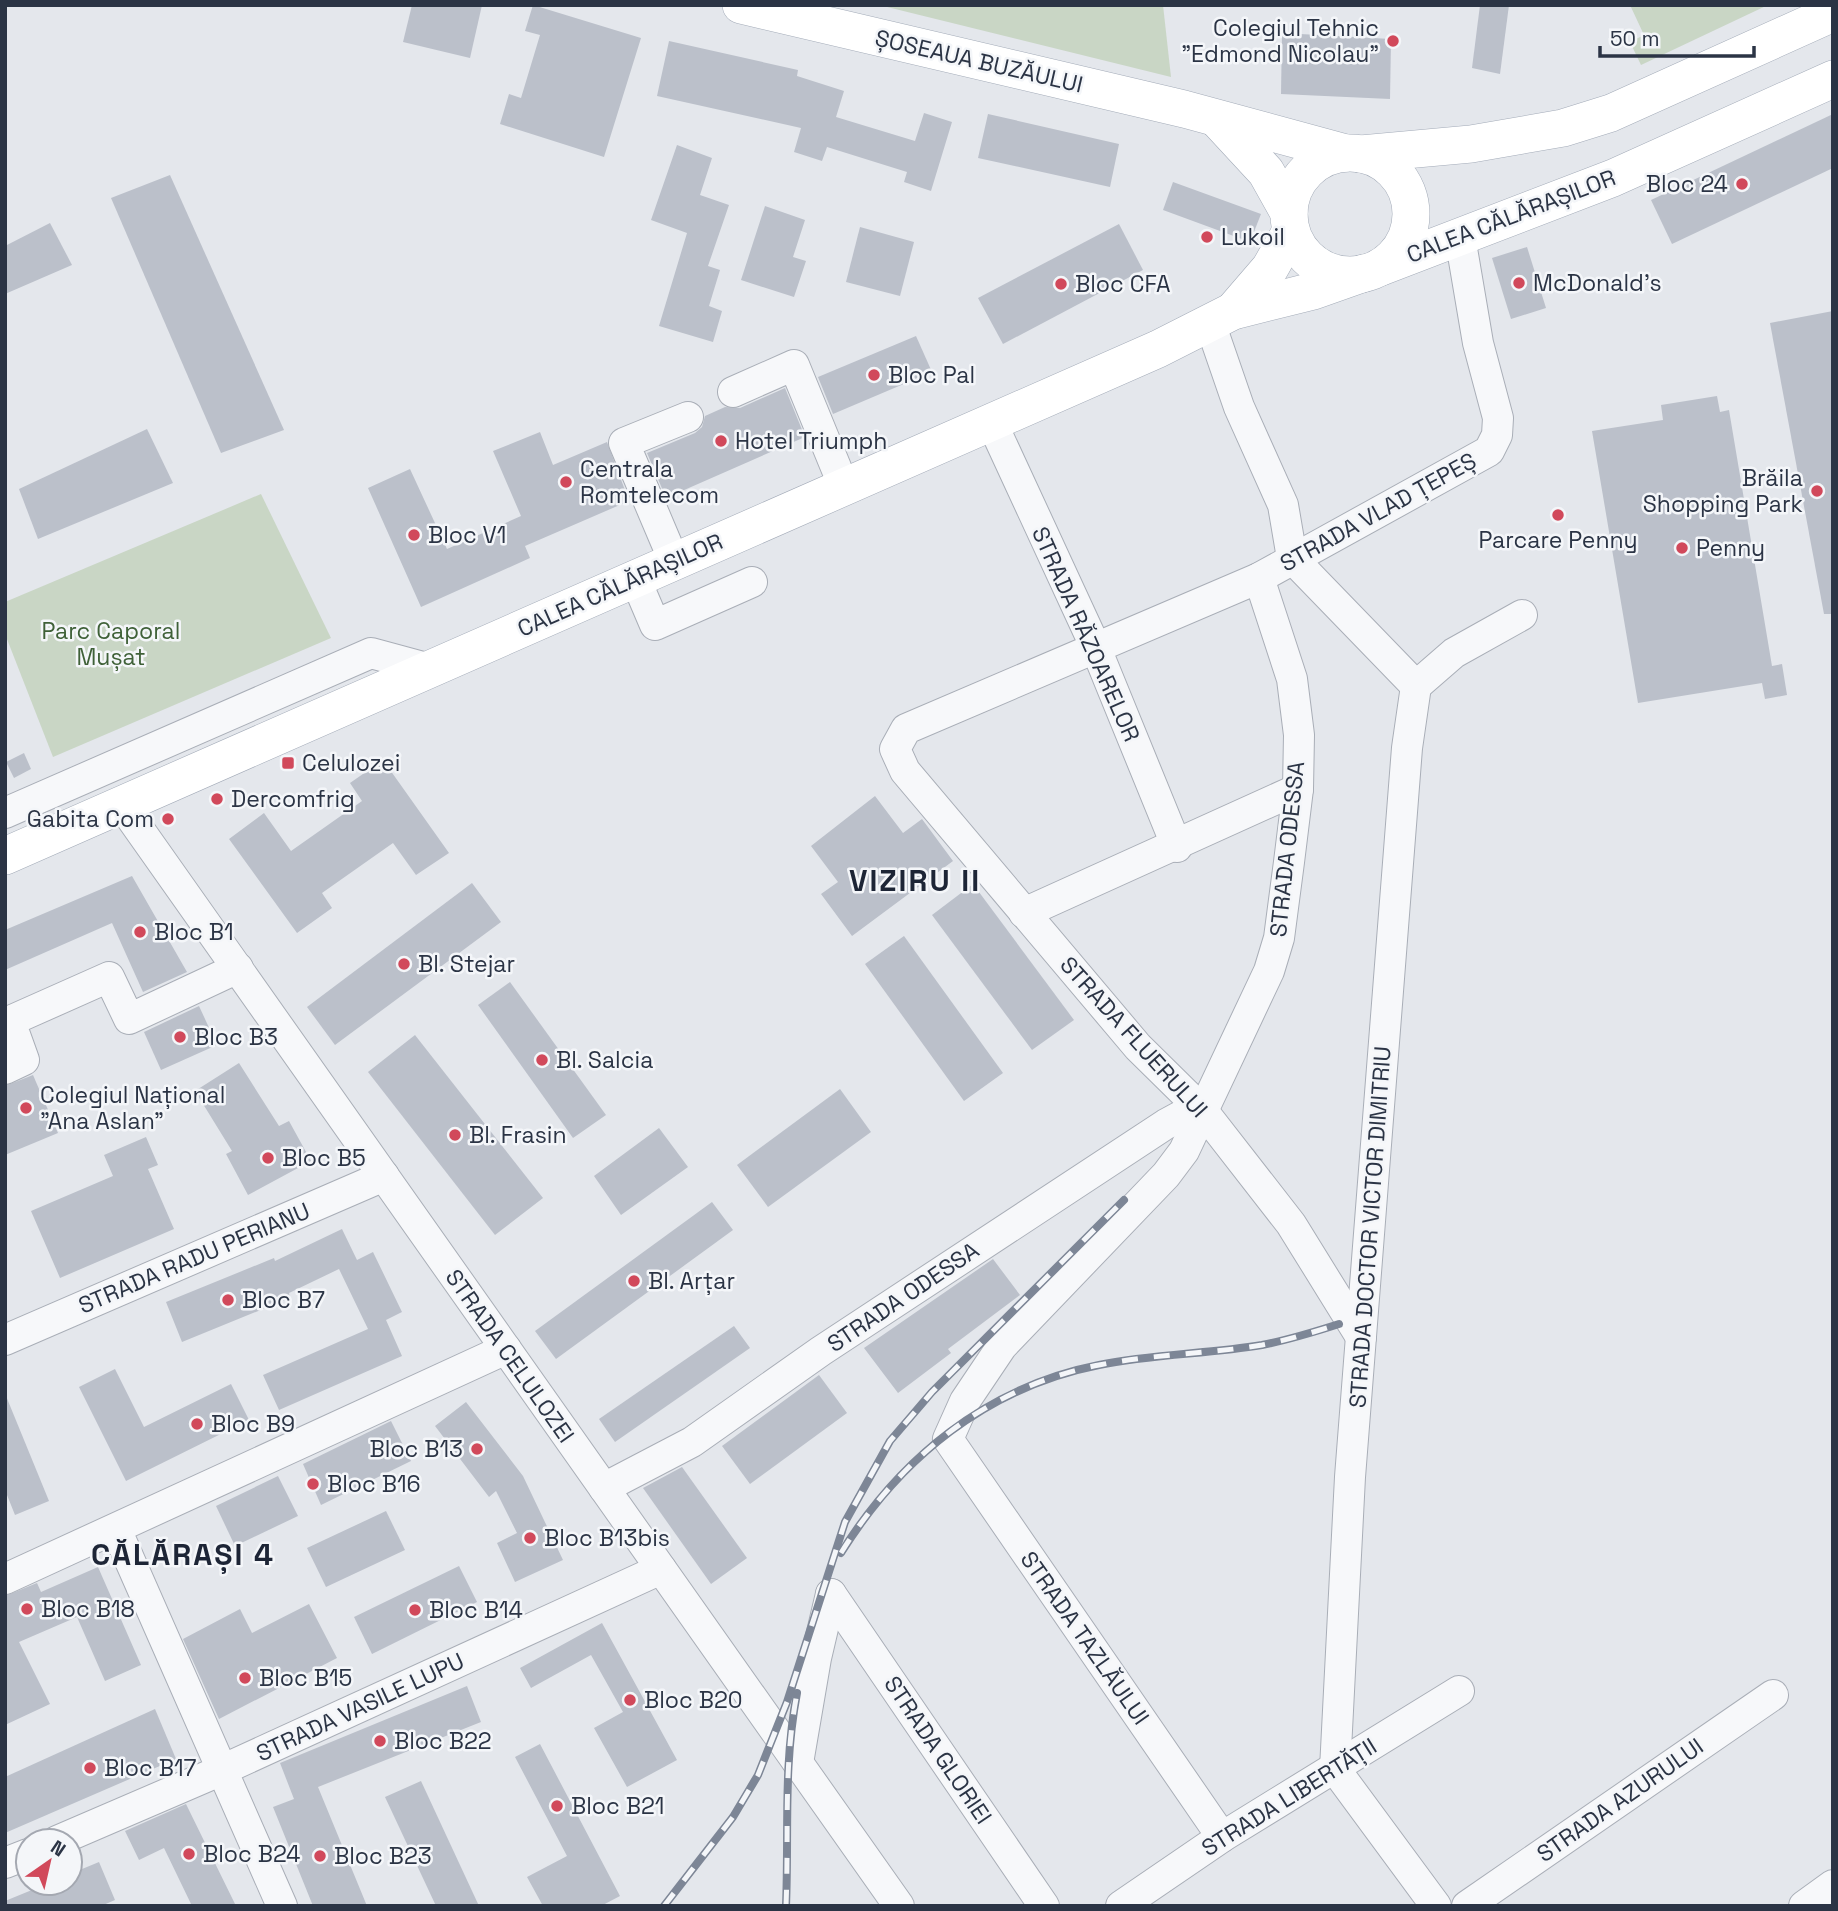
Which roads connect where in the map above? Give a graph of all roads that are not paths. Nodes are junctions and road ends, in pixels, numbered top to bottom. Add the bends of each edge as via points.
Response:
1 (741, 5) edge
2 (1833, 13) edge
3 (1833, 79) edge
4 (1216, 118) junction
5 (1354, 153) junction
6 (1290, 222) junction
7 (1460, 237) junction
8 (1372, 270) junction
9 (1222, 317) junction
10 (733, 392) dead end
11 (688, 416) dead end
12 (992, 423) junction
13 (844, 487) junction
14 (1292, 558) junction
15 (674, 561) junction
16 (635, 578) junction
17 (1259, 578) junction
18 (752, 582) dead end
19 (1522, 615) dead end
20 (1095, 646) junction
21 (430, 668) junction
22 (1416, 686) junction
23 (895, 749) joint
24 (1298, 789) junction
25 (122, 805) junction
26 (5, 813) edge
27 (1177, 847) junction
28 (5, 856) edge
29 (1024, 914) junction
30 (238, 968) junction
31 (5, 1069) edge
32 (1203, 1111) junction
33 (384, 1176) junction
34 (1361, 1337) junction
35 (5, 1340) edge
36 (506, 1349) junction
37 (948, 1439) joint
38 (604, 1488) junction
39 (116, 1529) junction
40 (661, 1569) junction
41 (5, 1579) edge
42 (1460, 1691) dead end
43 (1773, 1695) dead end
44 (798, 1763) junction
45 (1335, 1769) junction
46 (222, 1770) junction
47 (84, 1829) edge
48 (1222, 1837) junction
49 (1833, 1885) edge
50 (282, 1906) edge
51 (899, 1906) edge
52 (1044, 1906) edge
53 (1121, 1906) edge
54 (1436, 1906) edge
55 (1467, 1906) edge
56 (1804, 1906) edge

1 - 4 main road, ȘOSEAUA BUZĂULUI
2 - 5 main road via 1611,113 1563,128 1471,144
3 - 7 main road, CALEA CĂLĂRAȘILOR via 1613,178
4 - 5 main road, ȘOSEAUA BUZĂULUI
4 - 6 main road via 1266,172
5 - 6 main road via 1315,164 1301,177 1292,194
5 - 8 main road via 1376,158 1392,169 1410,202 1411,222 1405,240 1395,256
6 - 8 main road via 1299,248 1328,271 1346,275
6 - 9 main road, CALEA CĂLĂRAȘILOR via 1270,268
7 - 8 main road, CALEA CĂLĂRAȘILOR
7 - 14 street, STRADA VLAD ȚEPEȘ via 1478,343 1498,418 1497,435 1489,451
8 - 9 main road, CALEA CĂLĂRAȘILOR
9 - 12 main road, CALEA CĂLĂRAȘILOR
9 - 14 street via 1239,407 1283,505
10 - 13 street via 794,365
11 - 15 street via 624,443
12 - 13 main road, CALEA CĂLĂRAȘILOR
12 - 20 street, STRADA RĂZOARELOR
13 - 15 main road, CALEA CĂLĂRAȘILOR
14 - 17 street, STRADA VLAD ȚEPEȘ
14 - 22 street
15 - 16 main road, CALEA CĂLĂRAȘILOR
16 - 18 street via 654,625
16 - 21 main road, CALEA CĂLĂRAȘILOR
17 - 20 street, STRADA VLAD ȚEPEȘ
17 - 24 street, STRADA ODESSA via 1292,679 1299,735
19 - 22 street via 1454,653
20 - 23 street, STRADA VLAD ȚEPEȘ via 906,729
20 - 27 street, STRADA RĂZOARELOR
21 - 25 main road, CALEA CĂLĂRAȘILOR
21 - 26 street via 371,653
22 - 34 street, STRADA DOCTOR VICTOR DIMITRIU via 1407,748
23 - 29 street, STRADA FLUERULUI via 905,771
24 - 27 street
24 - 32 street, STRADA ODESSA via 1279,938 1259,997
25 - 28 main road, CALEA CĂLĂRAȘILOR
25 - 30 street, STRADA CELULOZEI
27 - 29 street
29 - 32 street, STRADA FLUERULUI via 1138,1047
30 - 31 street via 129,1019 109,977 10,1021 24,1060
30 - 33 street, STRADA CELULOZEI
32 - 34 street, STRADA FLUERULUI via 1291,1224
32 - 37 street, STRADA ODESSA via 1184,1151 1166,1175 1002,1346 965,1401
32 - 38 street, STRADA ODESSA via 1191,1111 1166,1124 821,1351 692,1442
33 - 35 street, STRADA RADU PERIANU
33 - 36 street, STRADA CELULOZEI
34 - 45 street, STRADA DOCTOR VICTOR DIMITRIU
36 - 38 street, STRADA CELULOZEI
36 - 39 street
37 - 48 street, STRADA TAZLĂULUI
38 - 40 street, STRADA CELULOZEI
39 - 41 street
39 - 46 street
40 - 44 street, STRADA CELULOZEI
40 - 46 street, STRADA VASILE LUPU
42 - 45 street, STRADA LIBERTĂȚII
43 - 55 street, STRADA AZURULUI
44 - 51 street, STRADA CELULOZEI
44 - 52 street, STRADA GLORIEI via 831,1594
45 - 48 street, STRADA LIBERTĂȚII
45 - 54 street
46 - 47 street, STRADA VASILE LUPU
46 - 50 street
48 - 53 street, STRADA LIBERTĂȚII
49 - 56 street

